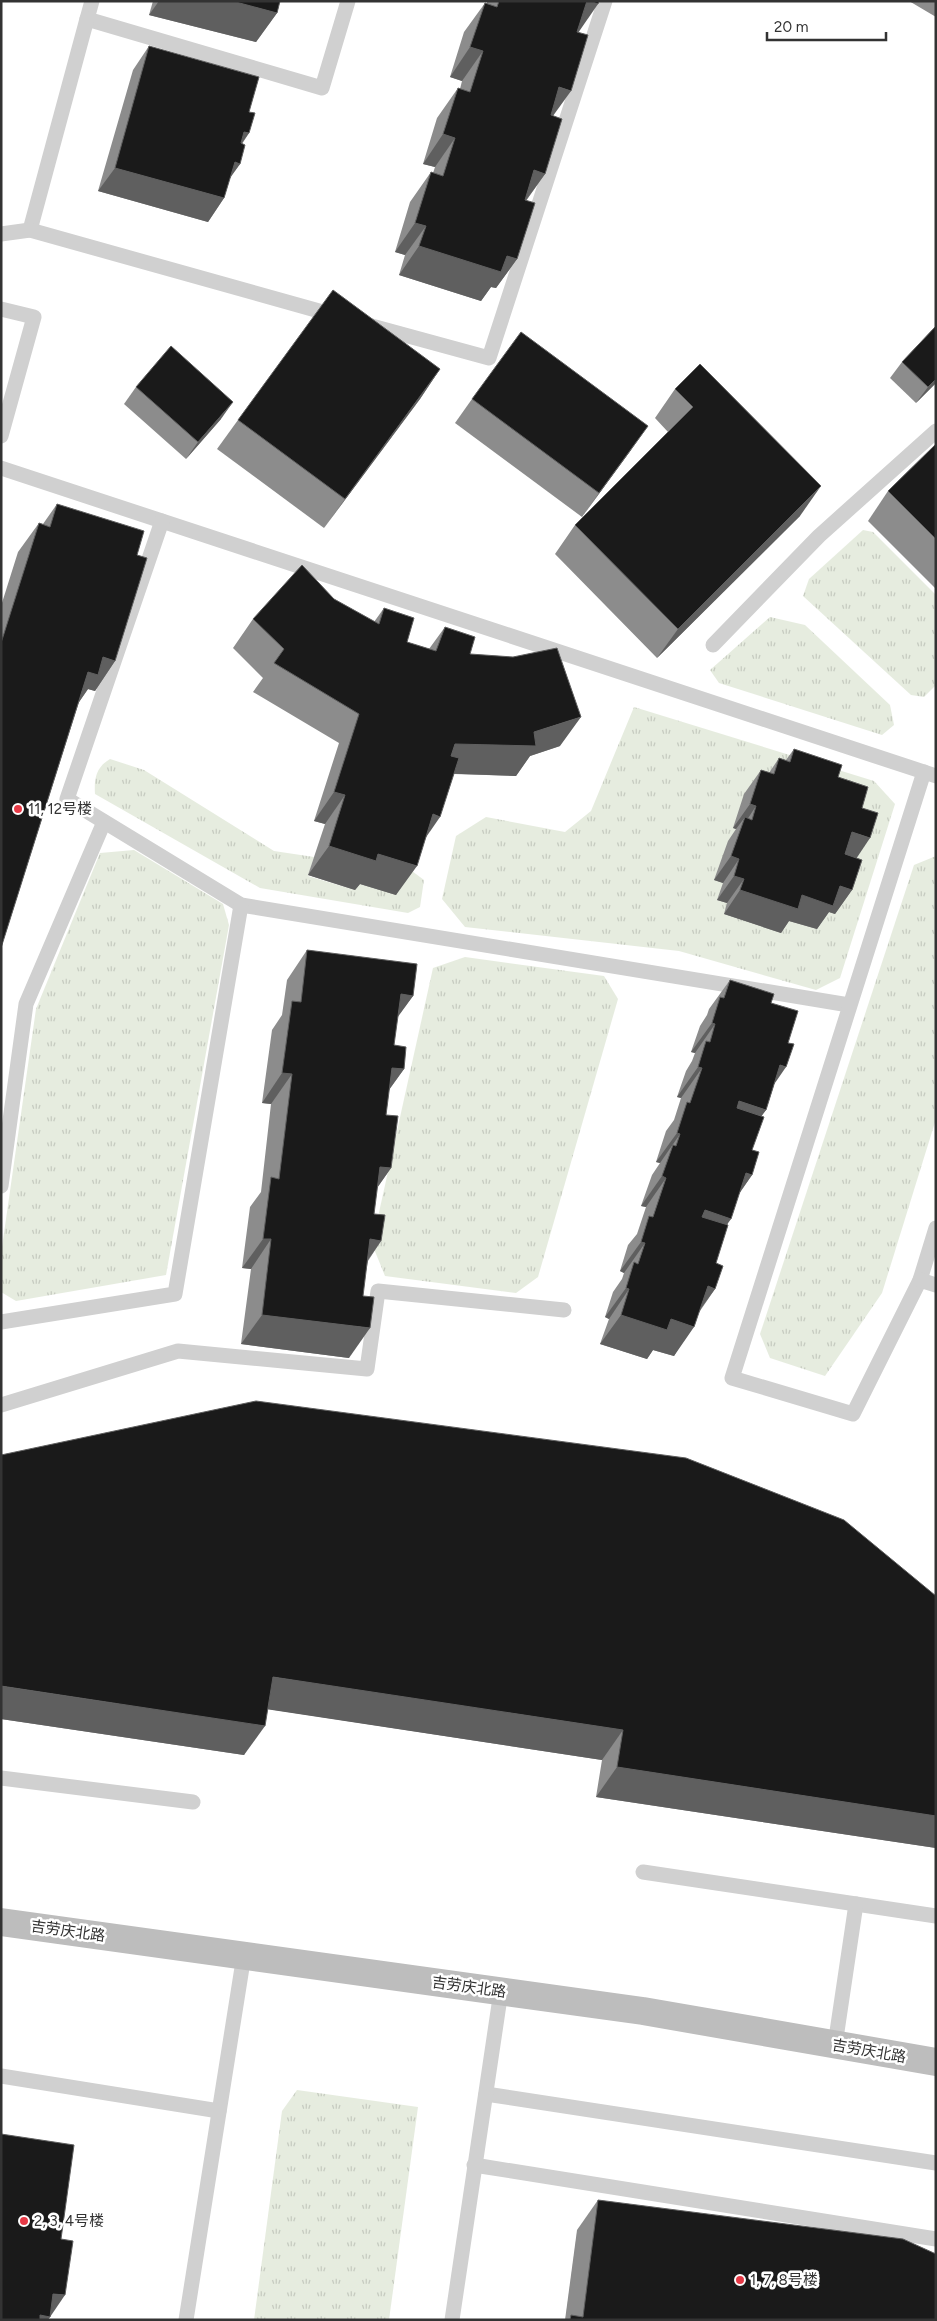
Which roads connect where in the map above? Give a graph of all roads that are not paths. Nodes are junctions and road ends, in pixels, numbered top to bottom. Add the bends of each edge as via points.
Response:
1 (92, 1) edge
2 (348, 1) edge
3 (605, 1) edge
4 (87, 19) junction
5 (30, 230) junction
6 (1, 234) edge
7 (1, 309) edge
8 (936, 431) edge
9 (1, 436) edge
10 (1, 468) edge
11 (162, 521) junction
12 (713, 646) dead end
13 (930, 774) edge
14 (104, 822) junction
15 (241, 905) junction
16 (848, 1005) junction
17 (1, 1186) edge
18 (936, 1228) edge
19 (920, 1280) junction
20 (936, 1285) edge
21 (564, 1310) dead end
22 (1, 1322) edge
23 (1, 1405) edge
24 (1, 1778) edge
25 (193, 1802) dead end
26 (644, 1872) dead end
27 (856, 1904) junction
28 (936, 1916) edge
29 (1, 1922) edge
30 (244, 1955) junction
31 (501, 1991) junction
32 (835, 2044) junction
33 (936, 2062) edge
34 (1, 2076) edge
35 (486, 2094) junction
36 (219, 2111) junction
37 (936, 2163) edge
38 (474, 2165) junction
39 (936, 2239) edge
40 (186, 2320) edge
41 (452, 2320) edge

1 - 4 lane
2 - 4 lane via 322,88
3 - 5 lane via 489,358
4 - 5 lane
5 - 6 lane
7 - 9 lane via 34,317
8 - 12 lane via 820,536
10 - 11 lane
11 - 13 lane
11 - 14 lane via 67,799
13 - 16 lane
14 - 15 lane
14 - 17 lane via 26,1004
15 - 16 lane
15 - 22 lane via 175,1294
16 - 19 lane via 732,1378 853,1414
18 - 19 lane
19 - 20 lane
21 - 23 lane via 378,1291 367,1369 178,1351
24 - 25 lane
26 - 27 lane
27 - 28 lane
27 - 32 lane
29 - 30 main road, 吉劳庆北路
30 - 31 main road, 吉劳庆北路
30 - 36 lane
31 - 32 main road, 吉劳庆北路 via 643,2011
31 - 35 lane
32 - 33 main road, 吉劳庆北路
34 - 36 lane
35 - 37 lane
35 - 38 lane
36 - 40 lane
38 - 39 lane
38 - 41 lane

